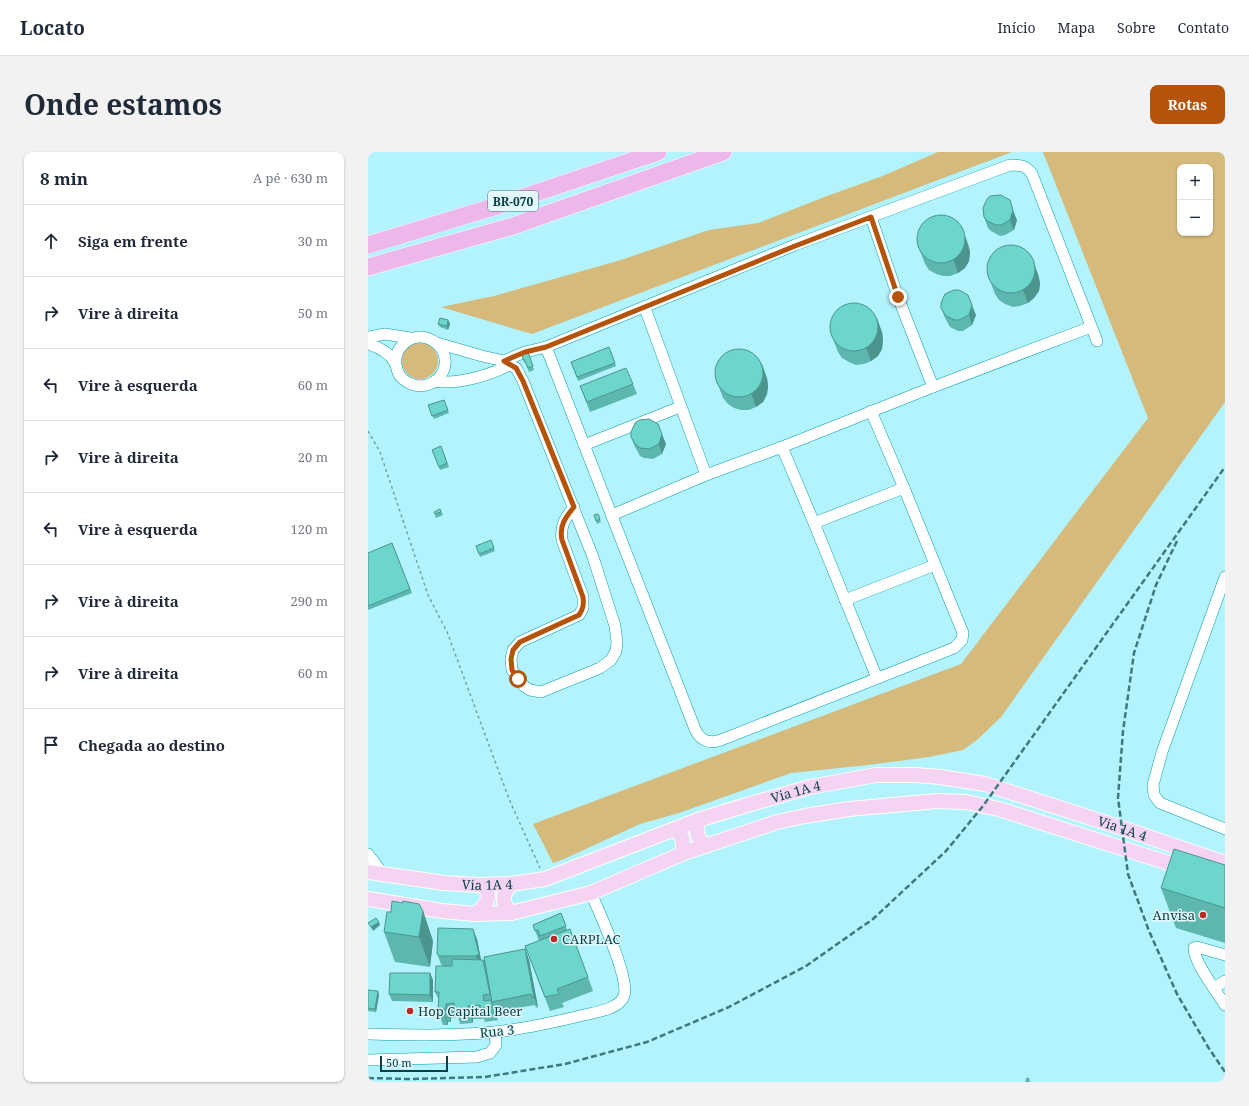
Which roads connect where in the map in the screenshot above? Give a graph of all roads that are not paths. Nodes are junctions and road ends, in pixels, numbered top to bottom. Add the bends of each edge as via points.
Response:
1 (658, 152) edge
2 (723, 152) edge
3 (871, 217) junction
4 (513, 226) junction
5 (368, 245) edge
6 (368, 267) edge
7 (368, 278) edge
8 (644, 308) junction
9 (1091, 327) junction
10 (368, 337) edge
11 (410, 338) junction
12 (1097, 341) dead end
13 (437, 343) junction
14 (368, 344) edge
15 (546, 347) junction
16 (482, 356) junction
17 (395, 362) junction
18 (507, 362) junction
19 (477, 378) junction
20 (435, 381) junction
21 (934, 386) junction
22 (680, 407) junction
23 (871, 411) junction
24 (584, 445) junction
25 (782, 447) junction
26 (706, 475) junction
27 (904, 488) junction
28 (574, 507) junction
29 (612, 515) junction
30 (814, 523) junction
31 (935, 564) junction
32 (1225, 577) edge
33 (845, 600) junction
34 (877, 678) junction
35 (698, 820) junction
36 (675, 829) junction
37 (1225, 829) edge
38 (706, 846) junction
39 (684, 853) junction
40 (368, 854) edge
41 (1225, 863) edge
42 (368, 872) edge
43 (1196, 872) edge
44 (383, 874) junction
45 (510, 884) junction
46 (479, 885) junction
47 (591, 893) junction
48 (369, 901) edge
49 (512, 913) junction
50 (475, 914) junction
51 (1225, 955) edge
52 (1225, 982) edge
53 (1214, 988) junction
54 (1225, 1005) edge
55 (495, 1032) junction
56 (368, 1034) edge
57 (368, 1060) edge

1 - 5 highway, BR-070 via 500,205
2 - 4 highway, BR-070
3 - 8 street
3 - 9 street via 1010,165 1024,166 1032,174
3 - 21 street via 898,297
4 - 6 highway, BR-070
4 - 7 highway
8 - 15 street
8 - 22 street
9 - 12 street
9 - 21 street
10 - 11 street via 385,334
11 - 13 street via 420,336
11 - 17 street via 399,348
13 - 16 street
13 - 20 street via 443,352 445,362 442,373
14 - 17 street via 384,351
15 - 18 street via 525,352
15 - 24 street
16 - 18 street
16 - 19 street via 482,371
17 - 20 street via 398,373 405,381 415,386 426,386
18 - 19 street via 493,373
18 - 28 street via 516,368 523,381
19 - 20 street
21 - 23 street
22 - 24 street
22 - 26 street
23 - 25 street
23 - 27 street
24 - 29 street
25 - 26 street
25 - 30 street
26 - 29 street
27 - 30 street
27 - 31 street
28 - 28 street via 564,519 561,533 583,597 583,608 579,615 520,642 513,650 512,670 530,690 541,692 600,668 611,660 616,651 615,626
29 - 34 street via 695,730 704,740 721,740
30 - 33 street
31 - 33 street
31 - 34 street via 963,633 962,640 954,648
32 - 37 street via 1162,752 1153,785 1154,795 1160,803
33 - 34 street
35 - 36 main road, Via 1A 4
35 - 38 main road via 697,836
35 - 41 main road, Via 1A 4 via 817,786 876,775 934,776 985,784
36 - 39 main road via 682,837
36 - 45 main road, Via 1A 4 via 545,879
38 - 39 main road, Via 1A 4
38 - 43 main road, Via 1A 4 via 770,824 805,816 936,801 966,802 999,809
39 - 47 main road, Via 1A 4
40 - 44 street
42 - 44 main road, Via 1A 4
44 - 46 main road, Via 1A 4
45 - 46 main road, Via 1A 4
45 - 49 main road via 503,901
46 - 50 main road via 487,890 488,900
47 - 49 main road, Via 1A 4
47 - 55 street, Rua 3 via 620,967 624,987 621,1000 612,1006 554,1023
48 - 50 main road, Via 1A 4
49 - 50 main road, Via 1A 4
51 - 53 street via 1194,948 1201,968
52 - 53 street
53 - 54 street
55 - 56 street, Rua 3
55 - 57 street via 496,1045 490,1053 477,1057

